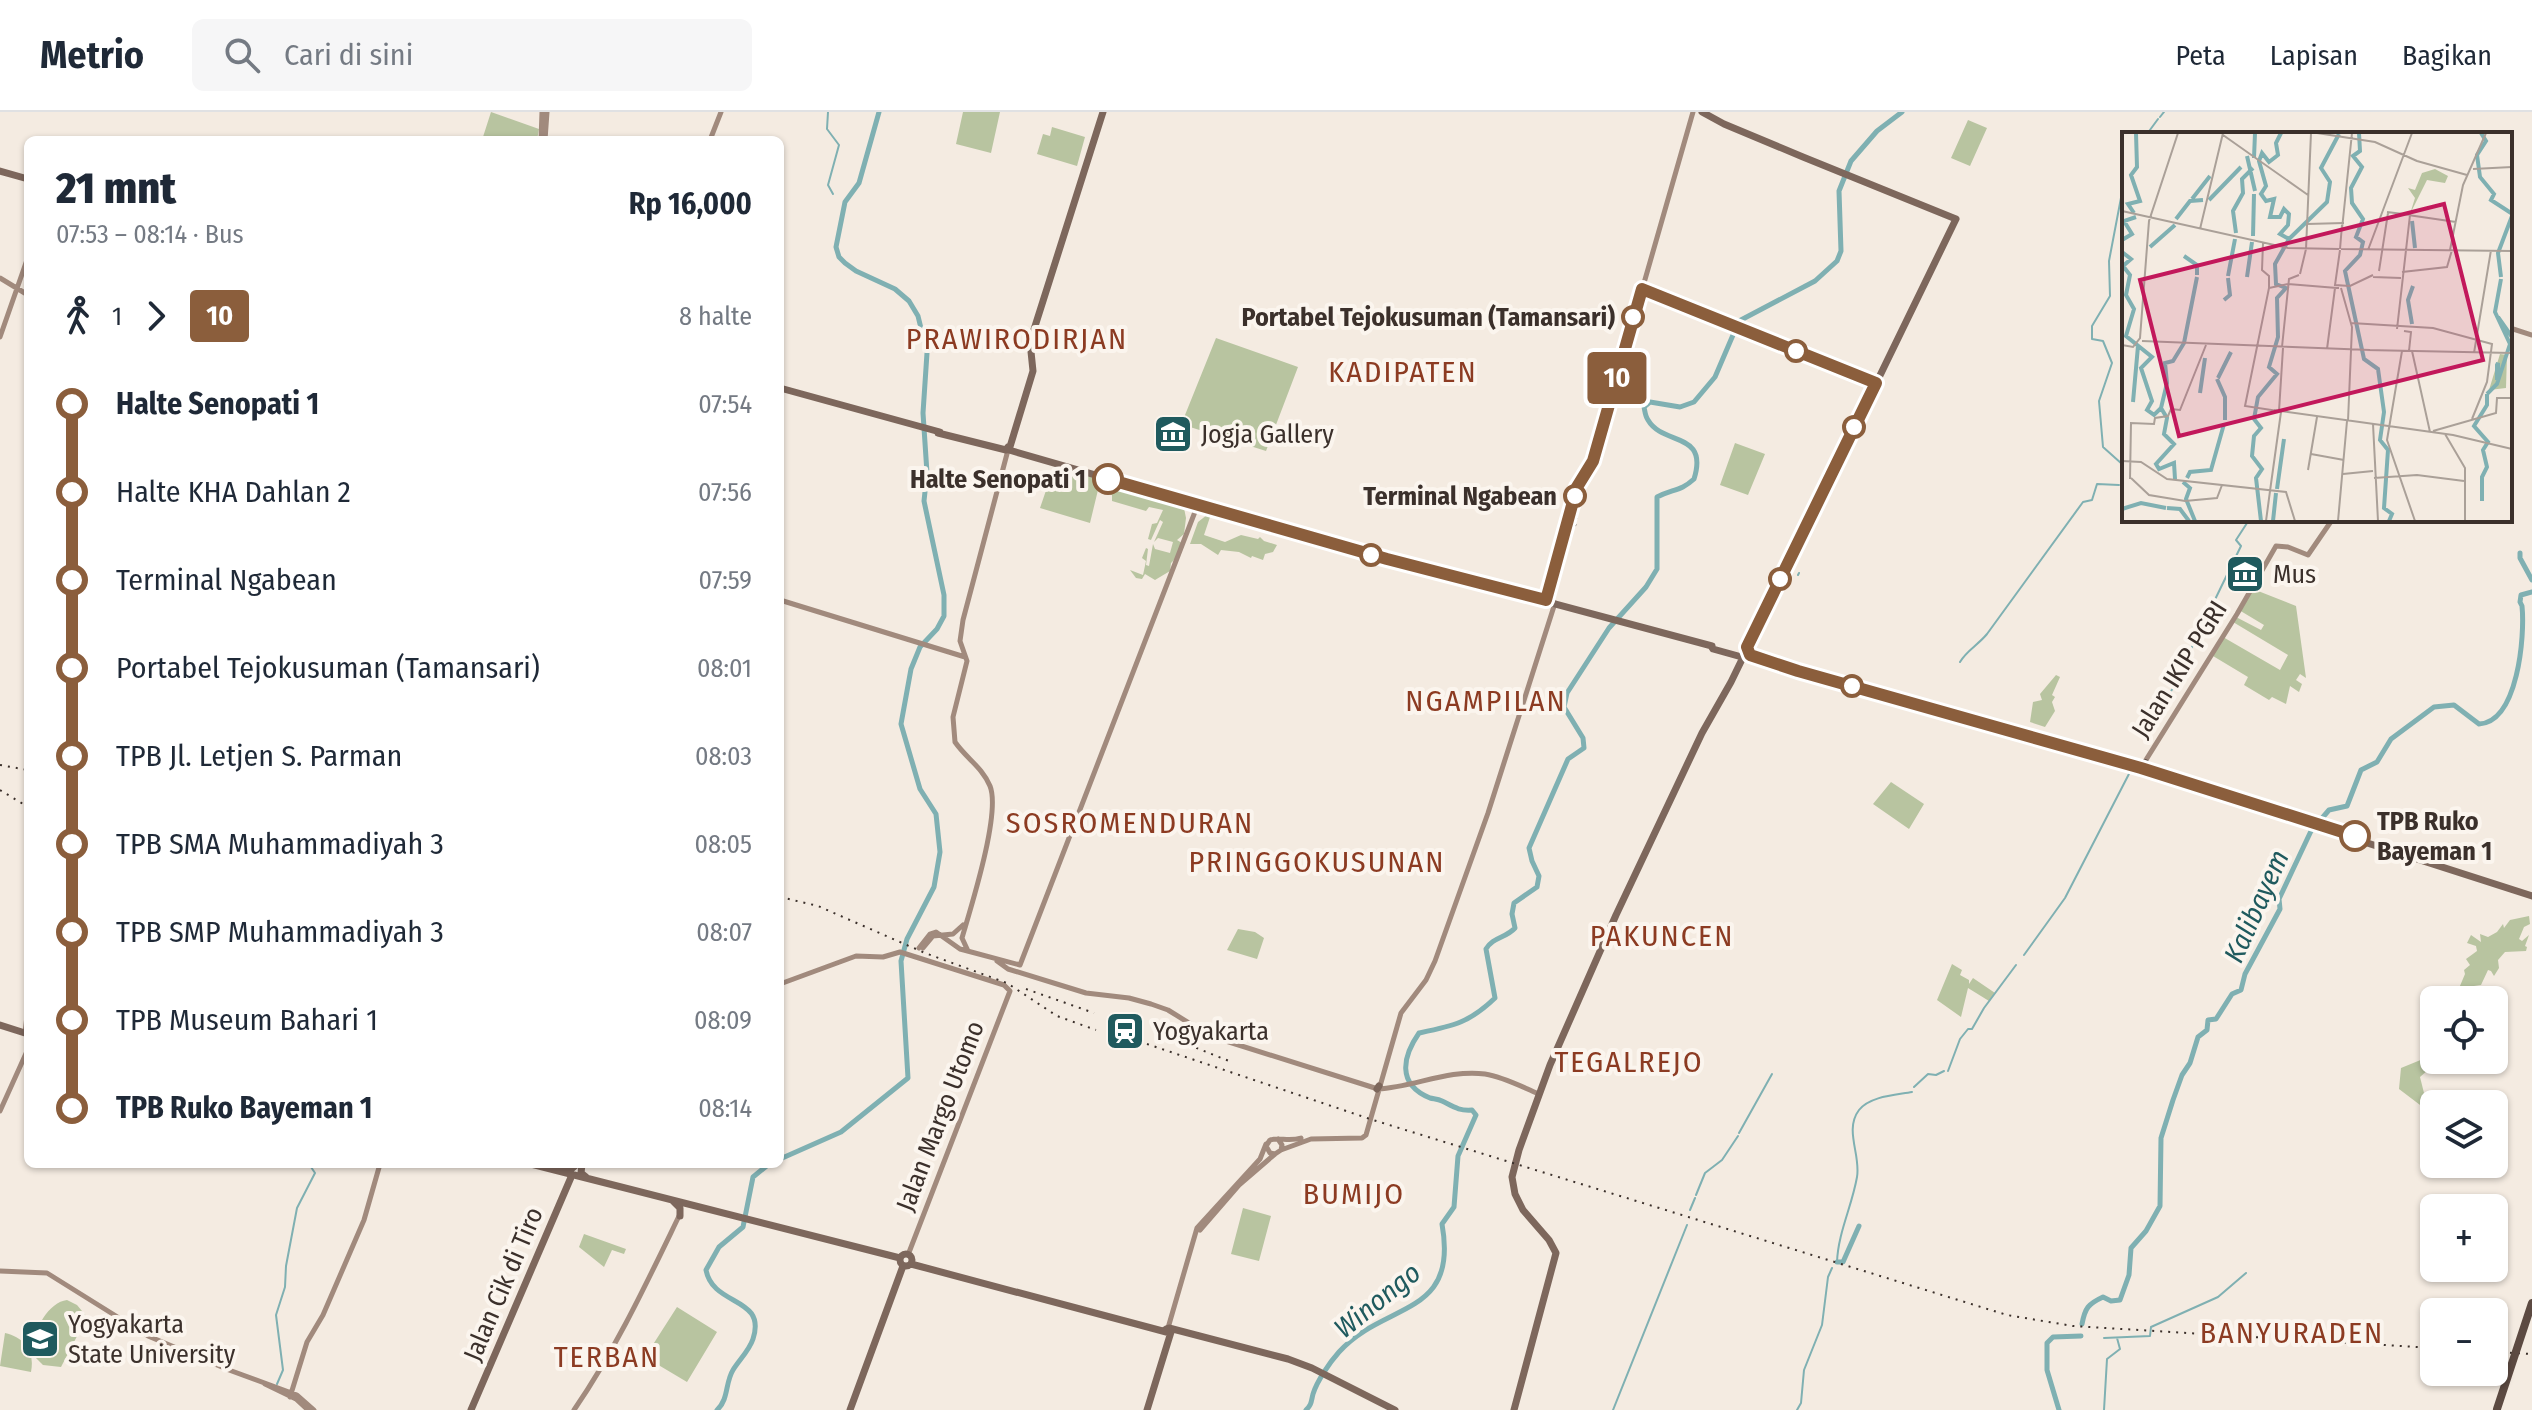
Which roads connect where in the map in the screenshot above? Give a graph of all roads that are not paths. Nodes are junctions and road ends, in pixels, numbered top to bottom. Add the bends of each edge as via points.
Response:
1 (544, 112) edge
2 (721, 112) edge
3 (1103, 112) edge
4 (1694, 112) edge
5 (1705, 112) edge
6 (543, 136) edge
7 (712, 136) edge
8 (0, 171) edge
9 (24, 178) edge
10 (24, 268) edge
11 (0, 278) edge
12 (17, 288) junction
13 (24, 292) edge
14 (2512, 329) edge
15 (2532, 335) edge
16 (0, 337) edge
17 (1032, 367) junction
18 (784, 389) edge
19 (1011, 449) junction
20 (1198, 504) junction
21 (2331, 522) edge
22 (1546, 600) junction
23 (784, 601) edge
24 (1555, 603) junction
25 (961, 654) junction
26 (1742, 655) junction
27 (2142, 768) junction
28 (2532, 894) edge
29 (966, 920) junction
30 (945, 936) junction
31 (969, 952) junction
32 (913, 958) junction
33 (996, 960) junction
34 (784, 982) edge
35 (1010, 991) junction
36 (1003, 1016) dead end
37 (0, 1027) edge
38 (24, 1034) edge
39 (24, 1058) edge
40 (24, 1065) edge
41 (1378, 1088) junction
42 (1539, 1094) junction
43 (3, 1107) edge
44 (0, 1119) edge
45 (1278, 1139) junction
46 (1266, 1144) junction
47 (1278, 1152) junction
48 (379, 1168) edge
49 (546, 1168) edge
50 (573, 1168) edge
51 (577, 1168) edge
52 (580, 1168) edge
53 (557, 1171) junction
54 (570, 1179) junction
55 (588, 1179) junction
56 (671, 1200) junction
57 (687, 1207) junction
58 (905, 1262) junction
59 (0, 1271) edge
60 (2532, 1303) edge
61 (2532, 1315) edge
62 (1169, 1330) junction
63 (1220, 1343) junction
64 (1281, 1357) junction
65 (1298, 1363) junction
66 (1311, 1370) junction
67 (1331, 1379) junction
68 (290, 1394) junction
69 (311, 1410) edge
70 (472, 1410) edge
71 (574, 1410) edge
72 (850, 1410) edge
73 (1146, 1410) edge
74 (1387, 1410) edge
75 (1395, 1410) edge
76 (1514, 1410) edge
77 (2499, 1410) edge

1 - 6 main road
2 - 7 main road
3 - 17 main road via 1030,343
4 - 22 main road via 1593,461 1577,487
5 - 26 main road via 1954,218
8 - 9 main road
10 - 12 main road
11 - 12 main road
12 - 13 main road
12 - 16 main road
14 - 15 main road
17 - 19 main road
17 - 19 main road
18 - 19 main road
19 - 20 main road
19 - 25 main road via 971,585
20 - 22 main road
20 - 33 main road via 1020,965
21 - 27 main road, Jalan IKIP PGRI via 2308,555 2276,546
22 - 24 main road
23 - 25 main road
24 - 26 main road
24 - 41 main road via 1435,961 1401,1013
25 - 29 main road via 967,664 953,717 953,739 978,766 993,798
26 - 27 main road
26 - 42 main road via 1621,903
27 - 28 main road
29 - 30 main road
29 - 31 main road via 962,938
30 - 31 main road
30 - 32 main road via 933,936
31 - 33 main road
32 - 34 main road via 900,952 856,956
32 - 35 main road
33 - 41 main road via 1088,994 1166,1009 1210,1036
35 - 36 main road, Jalan Margo Utomo
35 - 58 main road, Jalan Margo Utomo
37 - 38 main road
39 - 43 main road
40 - 43 main road
41 - 42 main road via 1486,1074
41 - 45 main road via 1361,1133
41 - 47 main road via 1364,1137 1311,1139
42 - 76 main road via 1514,1189 1556,1253
43 - 44 main road
45 - 46 main road
45 - 47 main road
46 - 47 main road via 1268,1151
46 - 62 main road via 1260,1159 1197,1228
47 - 62 main road via 1199,1230
48 - 68 main road via 364,1220 307,1342
49 - 53 main road
50 - 53 main road
51 - 54 main road
52 - 55 main road
53 - 54 main road
54 - 55 main road
54 - 70 main road, Jalan Cik di Tiro
55 - 56 main road
56 - 57 main road
56 - 57 main road
57 - 58 main road
57 - 71 main road
58 - 62 main road
58 - 72 main road
59 - 68 main road via 47,1273 148,1336
60 - 77 highway, bridge
61 - 77 highway, bridge
62 - 63 main road
62 - 73 main road
63 - 64 main road
63 - 66 main road
64 - 65 main road
64 - 65 main road via 1292,1353
65 - 66 main road
66 - 67 main road
67 - 74 main road
67 - 75 main road
68 - 69 main road via 300,1396

